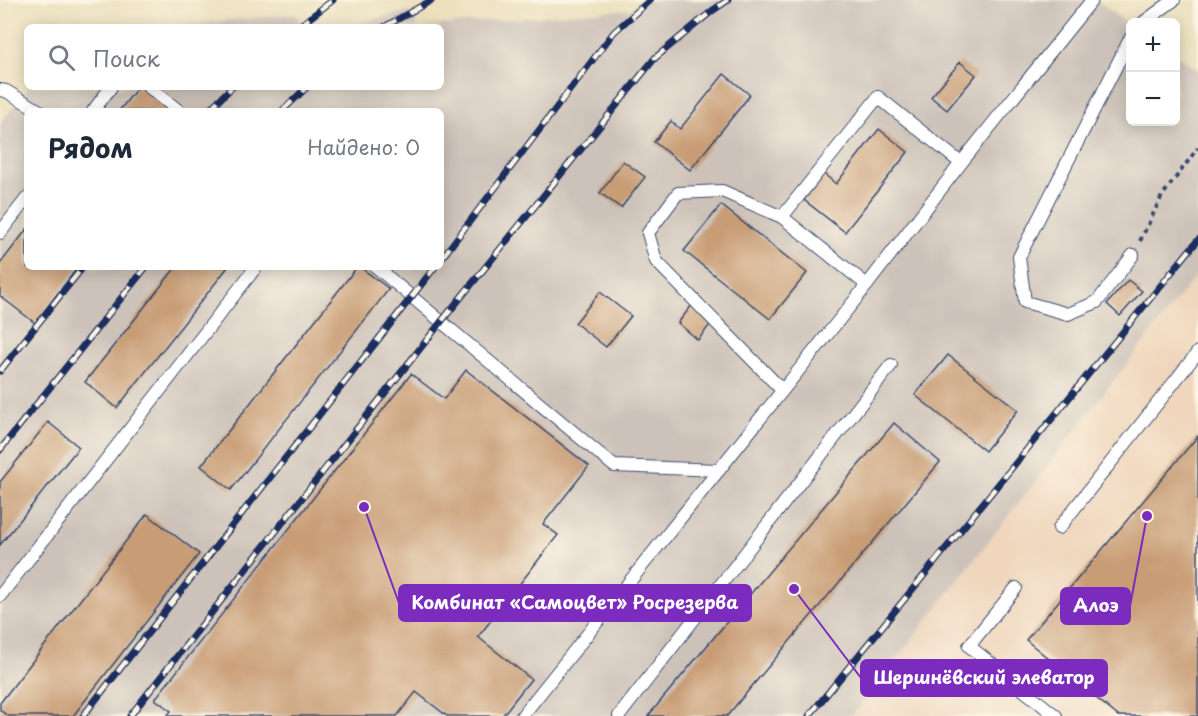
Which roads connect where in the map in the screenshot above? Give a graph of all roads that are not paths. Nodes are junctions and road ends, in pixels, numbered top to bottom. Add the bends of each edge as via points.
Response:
1 (1092, 0) edge
2 (1174, 0) edge
3 (1149, 18) edge
4 (1126, 49) edge
5 (109, 90) edge
6 (153, 90) edge
7 (2, 93) edge
8 (34, 108) edge
9 (95, 108) edge
10 (175, 108) edge
11 (961, 163) junction
12 (24, 202) edge
13 (782, 217) junction
14 (0, 233) edge
15 (1133, 255) road end
16 (254, 270) edge
17 (380, 270) edge
18 (867, 285) junction
19 (1198, 352) edge
20 (891, 366) dead end
21 (782, 390) junction
22 (719, 470) junction
23 (1059, 528) dead end
24 (1016, 588) dead end
25 (0, 596) edge
26 (522, 716) edge
27 (619, 716) edge
28 (1056, 716) edge

1 - 11 lane
2 - 3 lane
4 - 15 lane via 1019,257 1025,302 1068,314 1097,302
5 - 9 lane
6 - 10 lane
7 - 8 lane
11 - 13 lane via 878,97
11 - 18 lane
12 - 14 lane
13 - 18 lane
13 - 21 lane via 722,191 678,193 648,233 656,261
16 - 25 lane
17 - 22 lane via 614,466
18 - 21 lane
19 - 23 lane
20 - 27 lane
21 - 22 lane
22 - 26 lane
24 - 28 lane via 969,646

